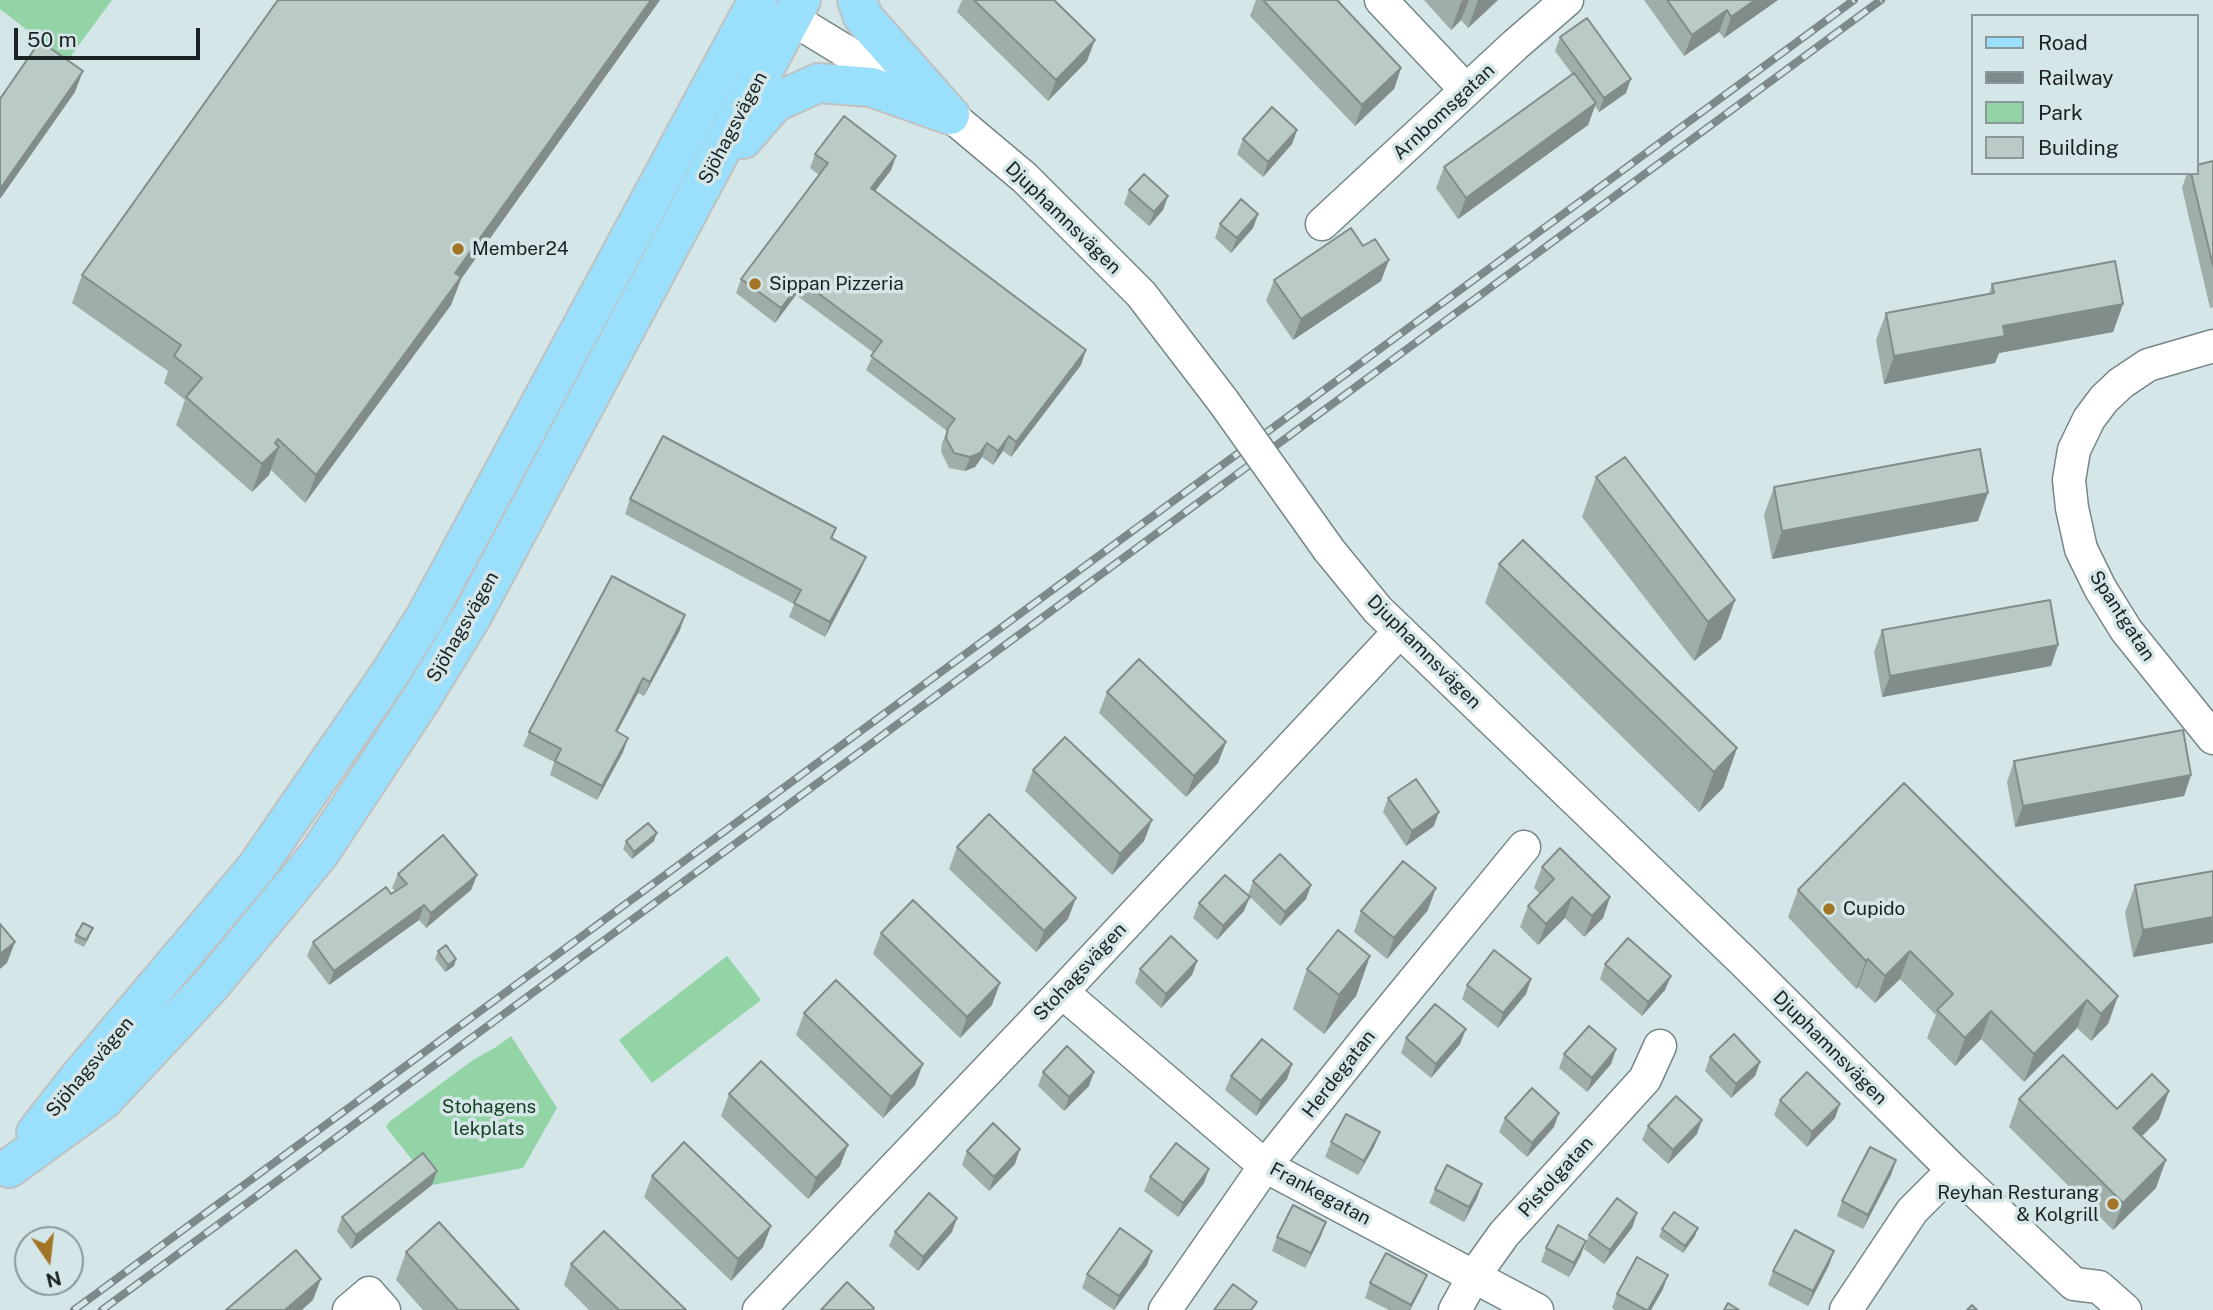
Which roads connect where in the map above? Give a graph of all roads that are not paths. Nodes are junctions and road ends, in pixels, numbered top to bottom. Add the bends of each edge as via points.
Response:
1 (857, 0) edge
2 (1381, 0) edge
3 (1567, 0) edge
4 (780, 4) edge
5 (1466, 90) junction
6 (950, 115) junction
7 (702, 187) junction
8 (1322, 224) dead end
9 (2213, 346) edge
10 (551, 467) junction
11 (1400, 631) junction
12 (388, 675) junction
13 (2213, 737) edge
14 (369, 779) junction
15 (1524, 847) dead end
16 (1062, 992) junction
17 (1660, 1046) dead end
18 (1265, 1166) junction
19 (1953, 1170) junction
20 (4, 1173) edge
21 (1474, 1276) junction
22 (2076, 1297) edge
23 (759, 1310) edge
24 (1165, 1310) edge
25 (1455, 1310) edge
26 (1536, 1310) edge
27 (1846, 1310) edge
28 (2125, 1310) edge

1 - 6 main road via 863,17
2 - 5 street
3 - 5 street, Arnbomsgatan
4 - 6 street, Djuphamnsvägen
4 - 7 main road, Sjöhagsvägen
4 - 12 main road, Sjöhagsvägen
5 - 8 street, Arnbomsgatan
6 - 7 main road via 871,87 818,83 774,103
6 - 11 street, Djuphamnsvägen, bridge via 1025,178 1141,294 1329,550
7 - 10 main road, Sjöhagsvägen
9 - 13 street, Spantgatan via 2148,365 2121,383 2089,419 2074,450 2069,480 2081,549 2100,588 2132,637
10 - 12 main road via 493,532 418,655
10 - 14 main road, Sjöhagsvägen via 472,616
11 - 16 street, Stohagsvägen
11 - 19 street, Djuphamnsvägen
12 - 14 main road via 390,706
12 - 20 main road, Sjöhagsvägen via 256,869
14 - 20 main road, Sjöhagsvägen via 319,854 201,995 103,1100
15 - 18 street, Herdegatan
16 - 18 street, Frankegatan
16 - 23 street, Stohagsvägen
17 - 21 street, Pistolgatan via 1645,1079 1504,1234
18 - 21 street, Frankegatan
18 - 24 street, Herdegatan
19 - 22 street, Djuphamnsvägen
19 - 27 street via 1912,1210
21 - 25 street, Pistolgatan
21 - 26 street, Frankegatan
22 - 28 street, Djuphamnsvägen via 2099,1287

